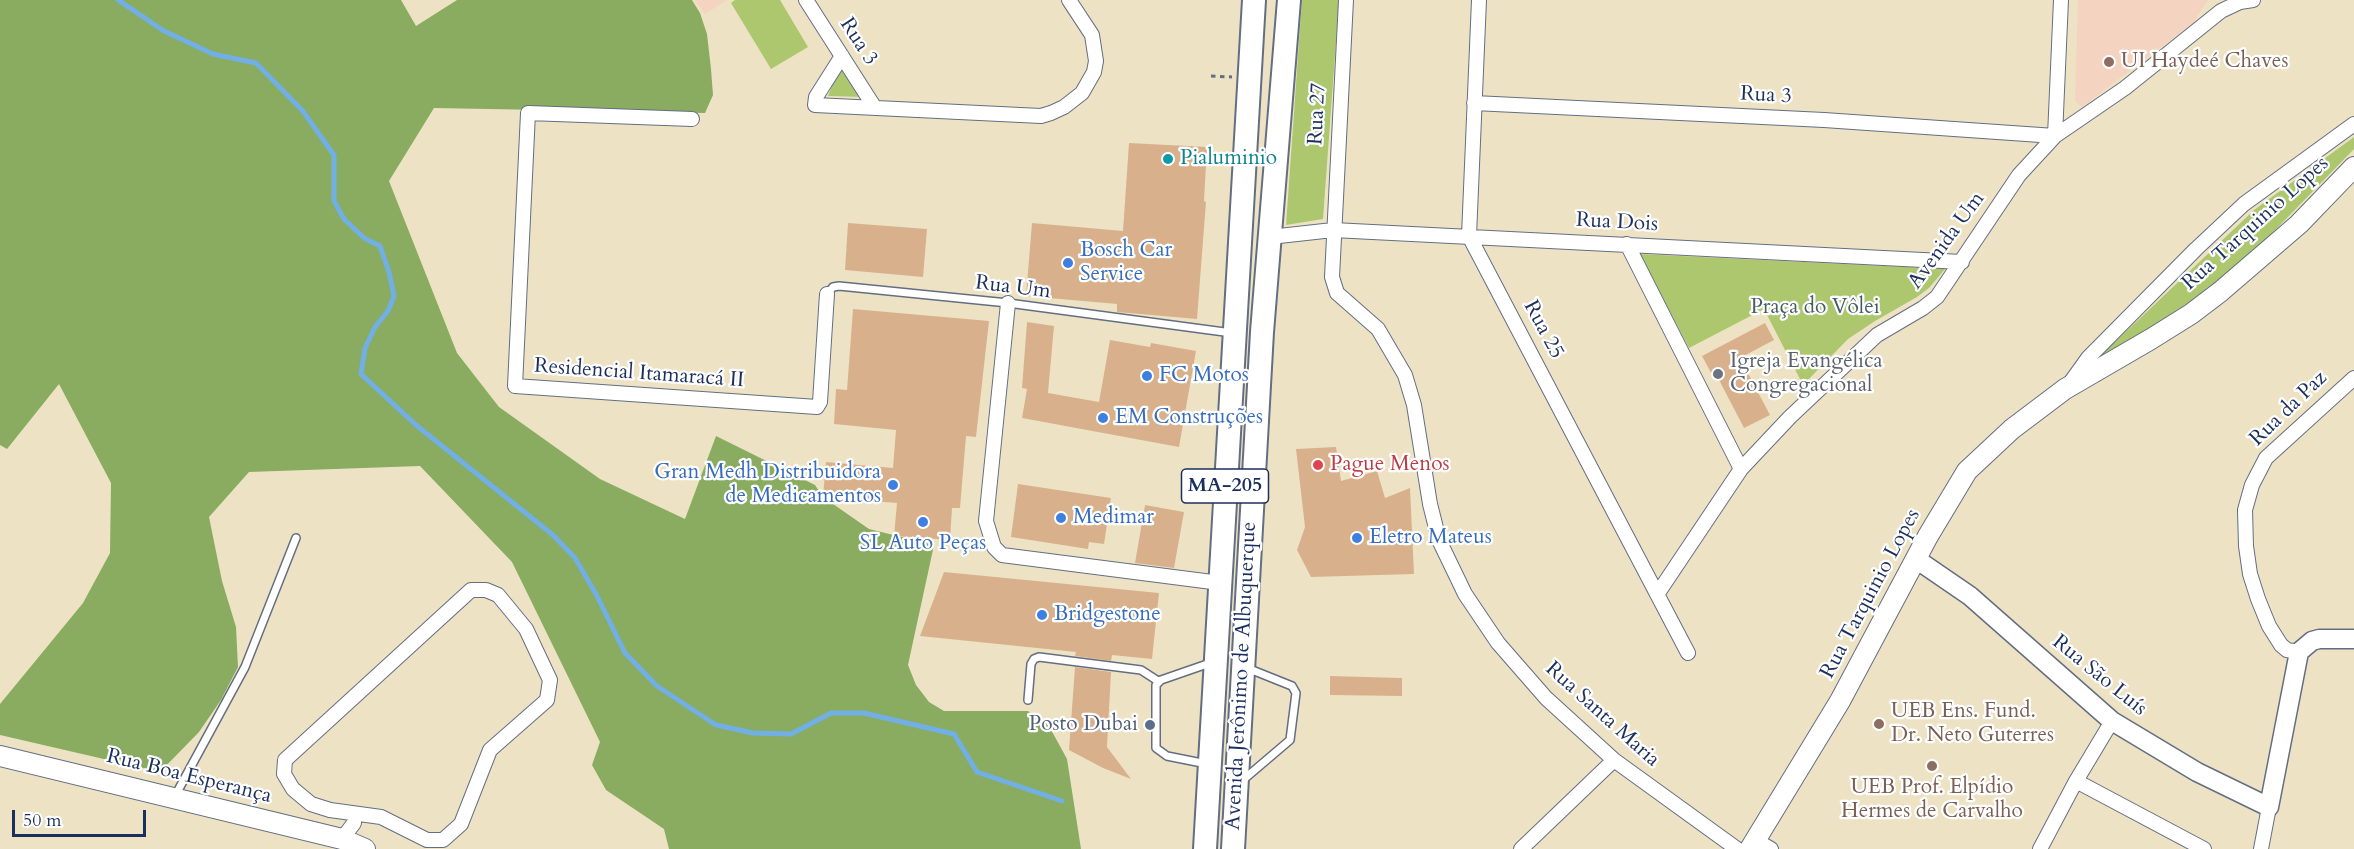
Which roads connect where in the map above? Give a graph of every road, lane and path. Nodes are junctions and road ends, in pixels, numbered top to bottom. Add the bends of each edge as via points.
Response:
1 (806, 0) edge
2 (1069, 0) edge
3 (1254, 0) edge
4 (1289, 0) edge
5 (1346, 0) edge
6 (1479, 0) edge
7 (2061, 0) edge
8 (2245, 1) edge
9 (2222, 6) edge
10 (842, 56) junction
11 (1474, 103) junction
12 (876, 108) junction
13 (692, 119) dead end
14 (2354, 124) edge
15 (2055, 136) junction
16 (2354, 167) edge
17 (1333, 230) junction
18 (1469, 236) junction
19 (1270, 237) junction
20 (1627, 244) junction
21 (1962, 262) junction
22 (827, 294) joint
23 (1008, 303) junction
24 (1234, 333) junction
25 (2354, 378) edge
26 (2065, 389) junction
27 (1741, 469) junction
28 (296, 538) dead end
29 (1916, 559) junction
30 (1220, 583) junction
31 (1658, 593) junction
32 (2354, 639) edge
33 (2281, 645) junction
34 (2299, 652) junction
35 (1688, 653) dead end
36 (1215, 661) junction
37 (1243, 667) junction
38 (2294, 676) junction
39 (1158, 681) junction
40 (1028, 700) dead end
41 (2112, 721) junction
42 (0, 756) edge
43 (1614, 760) junction
44 (1210, 765) junction
45 (2076, 781) junction
46 (1236, 785) junction
47 (174, 798) junction
48 (2269, 807) junction
49 (358, 818) junction
50 (342, 839) junction
51 (1759, 846) edge
52 (365, 849) edge
53 (1205, 849) edge
54 (1233, 849) edge
55 (1521, 849) edge
56 (1737, 849) edge
57 (2040, 849) edge
58 (2204, 849) edge
59 (2261, 849) edge

1 - 10 street, Rua 3
2 - 12 street via 1092,35 1096,61 1089,83 1073,101 1041,116
3 - 24 main road, Avenida Jerônimo de Albuquerque / MA-205
4 - 19 main road, Avenida Jerônimo de Albuquerque / MA-205
5 - 17 street, Rua 27
6 - 11 street
7 - 15 street
8 - 9 street, Avenida Um
9 - 15 street, Avenida Um via 2125,88
10 - 12 street, Rua 3
10 - 12 street via 815,105
11 - 15 street, Rua 3
11 - 18 street
13 - 22 street, Residencial Itamaracá II via 528,113 515,386 817,407
14 - 26 street, Rua Tarquinio Lopes via 2244,204 2088,358
15 - 21 street, Avenida Um via 2019,175
16 - 26 main road, Rua Tarquinio Lopes via 2299,224 2213,297
17 - 18 street, Rua Dois
17 - 19 street, Rua Dois
17 - 43 street, Rua Santa Maria via 1332,277 1337,293 1378,329 1406,375 1439,540 1465,594 1498,643 1546,698
18 - 20 street, Rua Dois
18 - 31 street, Rua 25
19 - 37 main road, Avenida Jerônimo de Albuquerque / MA-205
20 - 21 street, Rua Dois
20 - 27 street
21 - 27 street, Avenida Um via 1937,297 1877,335
22 - 23 lane, Rua Um via 838,286
23 - 24 lane, Rua Um
23 - 30 street via 986,521 994,547 1002,555
24 - 30 main road, Avenida Jerônimo de Albuquerque / MA-205
25 - 33 street, Rua da Paz via 2266,458 2245,510 2250,574 2265,617
26 - 29 main road, Rua Tarquinio Lopes via 2012,429 1967,471
27 - 31 street, Avenida Um
28 - 47 lane via 245,667
29 - 41 street, Rua São Luís via 1970,596
29 - 51 main road, Rua Tarquinio Lopes
30 - 36 main road, Avenida Jerônimo de Albuquerque / MA-205
31 - 35 street, Rua 25
32 - 34 street via 2319,639
33 - 34 street
33 - 38 street, Rua da Paz
34 - 38 street
36 - 39 lane
36 - 44 main road, Avenida Jerônimo de Albuquerque / MA-205
37 - 46 main road, Avenida Jerônimo de Albuquerque / MA-205
37 - 46 lane via 1292,687 1296,693 1290,740
38 - 48 street
39 - 40 lane via 1141,670 1040,657 1031,664
39 - 44 lane via 1156,748 1167,756
41 - 45 street
41 - 48 street, Rua São Luís via 2197,772
42 - 47 main road, Rua Boa Esperança
43 - 55 street
43 - 56 street, Rua Santa Maria
44 - 53 main road, Avenida Jerônimo de Albuquerque / MA-205
45 - 57 street
45 - 58 street
46 - 54 main road, Avenida Jerônimo de Albuquerque / MA-205
47 - 50 main road, Rua Boa Esperança
48 - 59 street
49 - 49 street via 311,804 293,789 284,774 285,760 471,590 498,595 526,629 550,681 547,700 490,750 461,824 443,840 427,840 381,817
49 - 50 street
50 - 52 main road, Rua Boa Esperança

